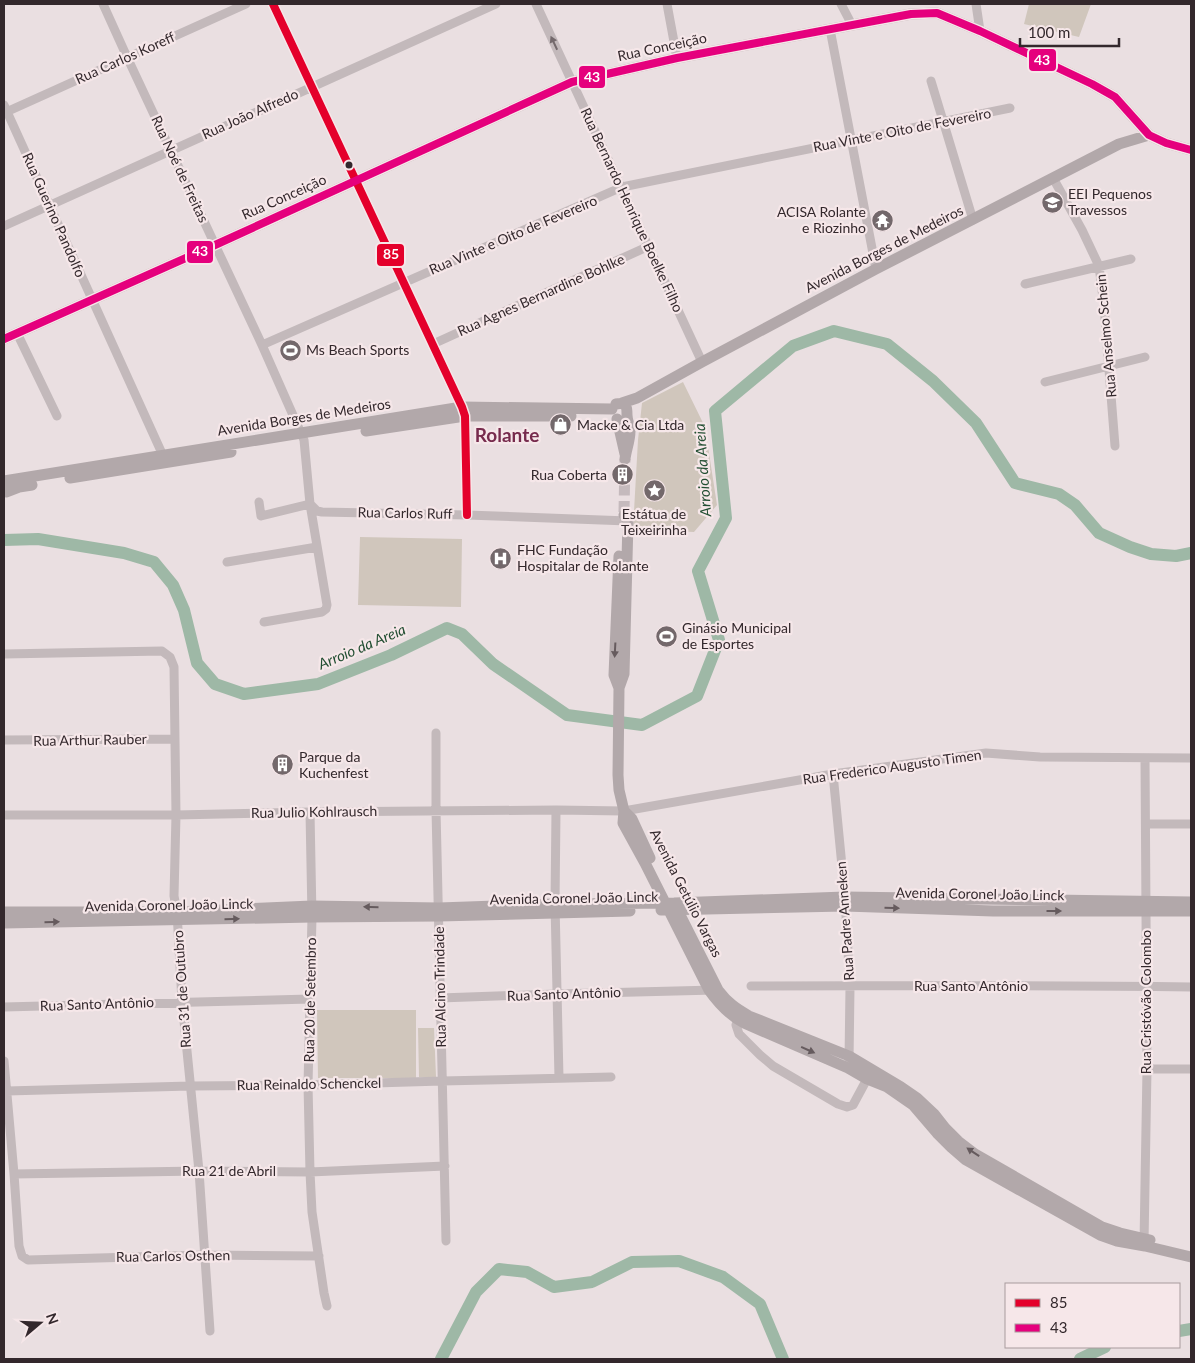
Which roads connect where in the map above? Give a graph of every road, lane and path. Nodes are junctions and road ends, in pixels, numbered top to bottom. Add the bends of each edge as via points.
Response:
1 (103, 4) edge
2 (246, 4) edge
3 (273, 4) edge
4 (496, 4) edge
5 (536, 4) edge
6 (667, 4) edge
7 (841, 4) edge
8 (976, 4) edge
9 (852, 25) junction
10 (830, 29) junction
11 (980, 31) junction
12 (127, 57) junction
13 (677, 58) junction
14 (930, 81) dead end
15 (572, 82) junction
16 (312, 86) junction
17 (1010, 108) dead end
18 (5, 110) edge
19 (942, 122) junction
20 (1149, 135) junction
21 (851, 140) junction
22 (171, 150) junction
23 (1191, 150) edge
24 (1053, 178) junction
25 (357, 180) junction
26 (622, 188) junction
27 (49, 205) junction
28 (973, 220) junction
29 (4, 226) edge
30 (215, 244) junction
31 (649, 246) junction
32 (1131, 259) dead end
33 (1099, 266) junction
34 (876, 270) junction
35 (404, 282) junction
36 (1025, 284) dead end
37 (92, 300) junction
38 (17, 333) junction
39 (4, 339) edge
40 (433, 344) junction
41 (262, 345) junction
42 (1145, 357) dead end
43 (702, 362) junction
44 (1110, 366) junction
45 (1045, 382) dead end
46 (464, 412) junction
47 (620, 412) junction
48 (57, 416) dead end
49 (303, 437) junction
50 (1115, 446) dead end
51 (625, 458) tunnel mouth
52 (164, 459) junction
53 (4, 488) edge
54 (259, 502) dead end
55 (310, 504) junction
56 (467, 515) junction
57 (624, 517) joint
58 (317, 547) junction
59 (227, 562) dead end
60 (264, 622) dead end
61 (4, 654) edge
62 (436, 733) dead end
63 (175, 739) junction
64 (4, 740) edge
65 (1145, 758) junction
66 (1191, 758) edge
67 (833, 774) junction
68 (436, 810) junction
69 (556, 810) junction
70 (624, 811) junction
71 (310, 812) junction
72 (4, 815) edge
73 (176, 815) junction
74 (1146, 824) junction
75 (1191, 824) edge
76 (845, 902) junction
77 (1191, 902) edge
78 (1145, 906) junction
79 (671, 907) junction
80 (555, 908) junction
81 (1191, 911) edge
82 (4, 912) edge
83 (312, 912) junction
84 (439, 912) junction
85 (177, 916) junction
86 (4, 923) edge
87 (751, 986) dead end
88 (1146, 986) junction
89 (850, 987) junction
90 (1191, 987) edge
91 (713, 990) junction
92 (557, 994) junction
93 (440, 998) junction
94 (310, 999) junction
95 (182, 1001) junction
96 (4, 1007) edge
97 (740, 1016) junction
98 (4, 1061) edge
99 (849, 1062) junction
100 (1147, 1068) junction
101 (1191, 1069) edge
102 (611, 1077) dead end
103 (559, 1078) junction
104 (867, 1078) junction
105 (442, 1081) junction
106 (308, 1085) junction
107 (190, 1086) junction
108 (7, 1091) junction
109 (444, 1166) junction
110 (199, 1171) junction
111 (310, 1172) junction
112 (14, 1174) junction
113 (1048, 1201) junction
114 (446, 1241) dead end
115 (1144, 1242) junction
116 (1191, 1251) edge
117 (204, 1255) junction
118 (319, 1256) junction
119 (1191, 1257) edge
120 (327, 1306) dead end
121 (210, 1331) dead end

1 - 12 street, Rua Noé de Freitas
2 - 12 street, Rua Carlos Koreff
3 - 16 street
4 - 16 street, Rua João Alfredo
15 -> 5 street, Rua Bernardo Henrique Boelke Filho
6 - 13 street
7 - 9 street
8 - 11 street
9 - 10 main road, Rua Conceição
9 - 11 main road, Rua Conceição via 910,14 937,13
10 - 13 main road, Rua Conceição
10 - 21 street
11 - 20 main road, Rua Conceição via 1115,97
12 - 18 street, Rua Carlos Koreff
12 - 22 street, Rua Noé de Freitas
13 - 15 main road, Rua Conceição
14 - 19 street
15 - 25 main road, Rua Conceição
15 - 26 street, Rua Bernardo Henrique Boelke Filho
16 - 22 street, Rua João Alfredo
16 - 25 street
17 - 19 street, Rua Vinte e Oito de Fevereiro
18 - 27 street, Rua Guerino Pandolfo
19 - 21 street, Rua Vinte e Oito de Fevereiro
19 - 28 street
20 - 23 main road, Rua Conceição
20 - 24 main road, Avenida Borges de Medeiros via 1119,144
21 - 26 street, Rua Vinte e Oito de Fevereiro
21 - 34 street
22 - 27 street, Rua João Alfredo
22 - 30 street, Rua Noé de Freitas
24 - 28 main road, Avenida Borges de Medeiros
24 - 33 street, Rua Anselmo Schein
25 - 30 main road, Rua Conceição
25 - 35 street
26 - 31 street, Rua Bernardo Henrique Boelke Filho
26 - 35 street, Rua Vinte e Oito de Fevereiro
27 - 29 street, Rua João Alfredo
27 - 37 street, Rua Guerino Pandolfo
28 - 34 main road, Avenida Borges de Medeiros
30 - 37 main road, Rua Conceição
30 - 41 street, Rua Noé de Freitas
31 - 40 street, Rua Agnes Bernardine Bohlke
31 - 43 street, Rua Bernardo Henrique Boelke Filho
32 - 33 street
33 - 36 street
33 - 44 street, Rua Anselmo Schein
34 - 43 main road, Avenida Borges de Medeiros
35 - 40 street
35 - 41 street, Rua Vinte e Oito de Fevereiro
37 - 38 main road, Rua Conceição
37 - 52 street, Rua Guerino Pandolfo
38 - 39 main road, Rua Conceição
38 - 48 street
40 - 46 street
41 - 49 street, Rua Noé de Freitas
42 - 44 street
43 - 47 main road, Avenida Borges de Medeiros via 637,398
44 - 45 street
44 - 50 street, Rua Anselmo Schein
46 - 47 main road, Avenida Borges de Medeiros
46 - 49 main road, Avenida Borges de Medeiros
46 - 56 street
47 - 51 main road
49 - 52 main road, Avenida Borges de Medeiros
49 - 55 street, Rua Noé de Freitas
52 - 53 main road, Avenida Borges de Medeiros
54 - 55 street via 262,516
55 - 56 street, Rua Carlos Ruff via 322,512
55 - 58 street, Rua Noé de Freitas
56 - 57 street, Rua Carlos Ruff
57 - 70 main road, Avenida Getúlio Vargas via 621,614 624,674 619,688 618,744 619,790
58 - 59 street
58 - 60 street, Rua Noé de Freitas via 326,609
61 - 63 street, Rua 31 de Outubro via 162,651 170,657 174,667
62 - 68 street, Rua Alcino Trindade
63 - 64 street, Rua Arthur Rauber
63 - 73 street, Rua 31 de Outubro
65 - 66 street, Rua Frederico Augusto Timen
65 - 67 street, Rua Frederico Augusto Timen via 986,753
65 - 74 street, Rua Cristóvão Colombo
67 - 70 street, Rua Frederico Augusto Timen
67 - 76 street, Rua Padre Anneken
68 - 69 street, Rua Julio Kohlrausch
68 - 71 street, Rua Julio Kohlrausch
68 - 84 street, Rua Alcino Trindade
69 - 70 street, Rua Julio Kohlrausch
69 - 80 street
70 - 79 main road, Avenida Getúlio Vargas via 623,823 648,861
71 - 73 street, Rua Julio Kohlrausch
71 - 83 street, Rua 20 de Setembro
72 - 73 street, Rua Julio Kohlrausch
73 - 85 street, Rua 31 de Outubro via 174,896
74 - 75 street
74 - 78 street, Rua Cristóvão Colombo
76 - 78 main road, Avenida Coronel João Linck via 993,911
76 - 79 main road, Avenida Coronel João Linck
76 - 89 street, Rua Padre Anneken
77 - 78 main road
78 - 81 main road
78 - 88 street, Rua Cristóvão Colombo
79 - 80 main road, Avenida Coronel João Linck
79 - 91 main road, Avenida Getúlio Vargas
80 - 84 main road, Avenida Coronel João Linck
80 - 92 street
82 - 85 main road, Avenida Coronel João Linck
83 - 84 main road, Avenida Coronel João Linck
83 - 85 main road, Avenida Coronel João Linck
83 - 94 street, Rua 20 de Setembro
84 - 93 street, Rua Alcino Trindade
86 -> 85 main road, Avenida Coronel João Linck
85 - 95 street, Rua 31 de Outubro
87 - 89 street, Rua Santo Antônio
88 - 89 street, Rua Santo Antônio
88 - 90 street, Rua Santo Antônio
88 - 100 street, Rua Cristóvão Colombo
89 - 99 street, Rua Padre Anneken
91 - 92 street, Rua Santo Antônio
91 - 97 main road, Avenida Getúlio Vargas via 719,1004
92 - 93 street, Rua Santo Antônio
92 - 103 street
93 - 105 street, Rua Alcino Trindade
94 - 95 street, Rua Santo Antônio
94 - 106 street, Rua 20 de Setembro
95 - 96 street, Rua Santo Antônio
95 - 107 street, Rua 31 de Outubro
97 - 99 main road, Avenida Getúlio Vargas
97 - 104 street via 736,1025 739,1034 773,1066 844,1107 854,1104
98 - 108 street
99 - 104 main road
113 -> 99 main road via 958,1141 934,1114 901,1086
100 - 101 street
100 - 115 street, Rua Cristóvão Colombo
102 - 103 street, Rua Reinaldo Schenckel
103 - 105 street, Rua Reinaldo Schenckel
104 - 113 main road via 913,1105 966,1160
105 - 106 street, Rua Reinaldo Schenckel
105 - 109 street, Rua Alcino Trindade
106 - 107 street, Rua Reinaldo Schenckel
106 - 111 street, Rua 20 de Setembro
107 - 108 street, Rua Reinaldo Schenckel
107 - 110 street, Rua 31 de Outubro
108 - 112 street
109 - 111 street, Rua 21 de Abril
109 - 114 street, Rua Alcino Trindade
110 - 111 street, Rua 21 de Abril
110 - 112 street, Rua 21 de Abril
110 - 117 street, Rua 31 de Outubro
111 - 118 street, Rua 20 de Setembro
112 - 117 street, Rua Carlos Osthen via 19,1246 22,1256 28,1260
113 - 115 main road via 1100,1235 1117,1241
115 - 116 main road
115 - 119 main road
117 - 118 street, Rua Carlos Osthen
117 - 121 street, Rua 31 de Outubro
118 - 120 street, Rua 20 de Setembro

